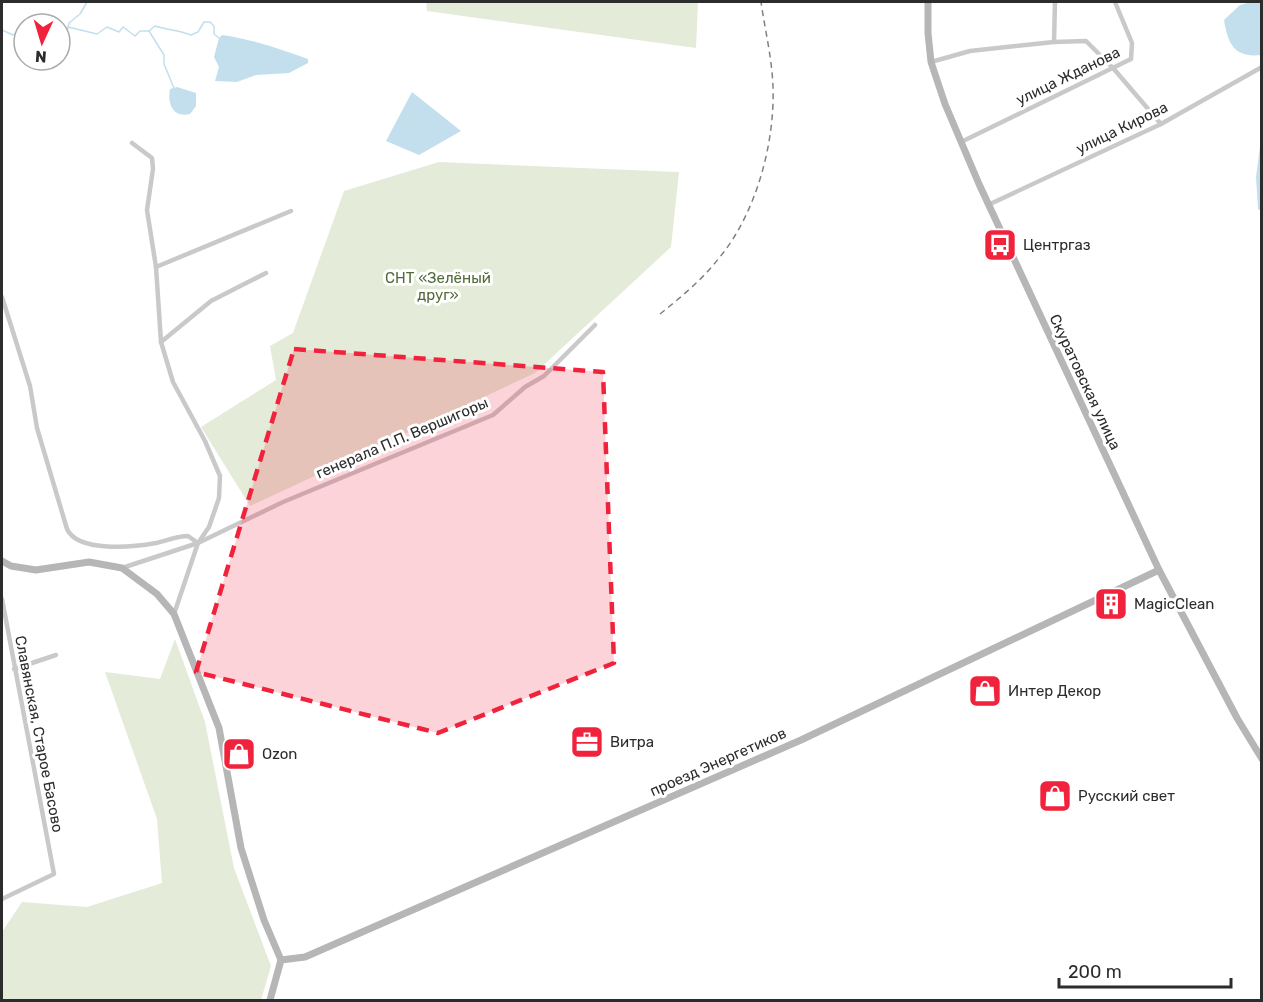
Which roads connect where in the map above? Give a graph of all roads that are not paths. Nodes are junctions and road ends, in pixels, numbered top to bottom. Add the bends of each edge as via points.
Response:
1 (928, 2) edge
2 (1054, 2) edge
3 (1115, 2) edge
4 (1054, 42) junction
5 (932, 62) junction
6 (1262, 67) edge
7 (1113, 68) junction
8 (1161, 124) junction
9 (961, 142) junction
10 (132, 143) dead end
11 (988, 205) junction
12 (291, 211) dead end
13 (156, 267) junction
14 (266, 273) dead end
15 (2, 297) edge
16 (595, 325) dead end
17 (161, 342) junction
18 (198, 543) junction
19 (2, 561) edge
20 (122, 568) junction
21 (1159, 570) junction
22 (2, 599) edge
23 (174, 614) junction
24 (56, 655) dead end
25 (14, 669) junction
26 (1262, 759) edge
27 (2, 899) edge
28 (281, 960) junction
29 (270, 1000) edge

1 - 5 street, Скуратовская улица
2 - 4 street
3 - 7 street, улица Жданова via 1132,43 1131,59
4 - 5 street via 970,51
4 - 7 street via 1086,41
5 - 9 street, Скуратовская улица
6 - 8 street, улица Кирова
7 - 8 street
7 - 9 street, улица Жданова
8 - 11 street, улица Кирова
9 - 11 street, Скуратовская улица
10 - 13 street via 152,158 147,210
11 - 21 street, Скуратовская улица
12 - 13 street
13 - 17 street
14 - 17 street via 211,301
15 - 18 street via 30,386 37,428 73,538 83,543 131,546 185,536
16 - 18 street, генерала П.П. Вершигоры via 544,376 493,415 283,502
17 - 18 street via 173,382 206,441 220,476 219,498 209,527
18 - 20 street, генерала П.П. Вершигоры
18 - 23 street
19 - 20 street via 36,570 89,562
20 - 23 street via 157,594
21 - 26 street, Скуратовская улица
21 - 28 street, проезд Энергетиков via 801,740 305,957
22 - 25 street, Славянская, Старое Басово
23 - 28 street via 219,728 241,848
24 - 25 street
25 - 27 street, Славянская, Старое Басово via 54,874
28 - 29 street

